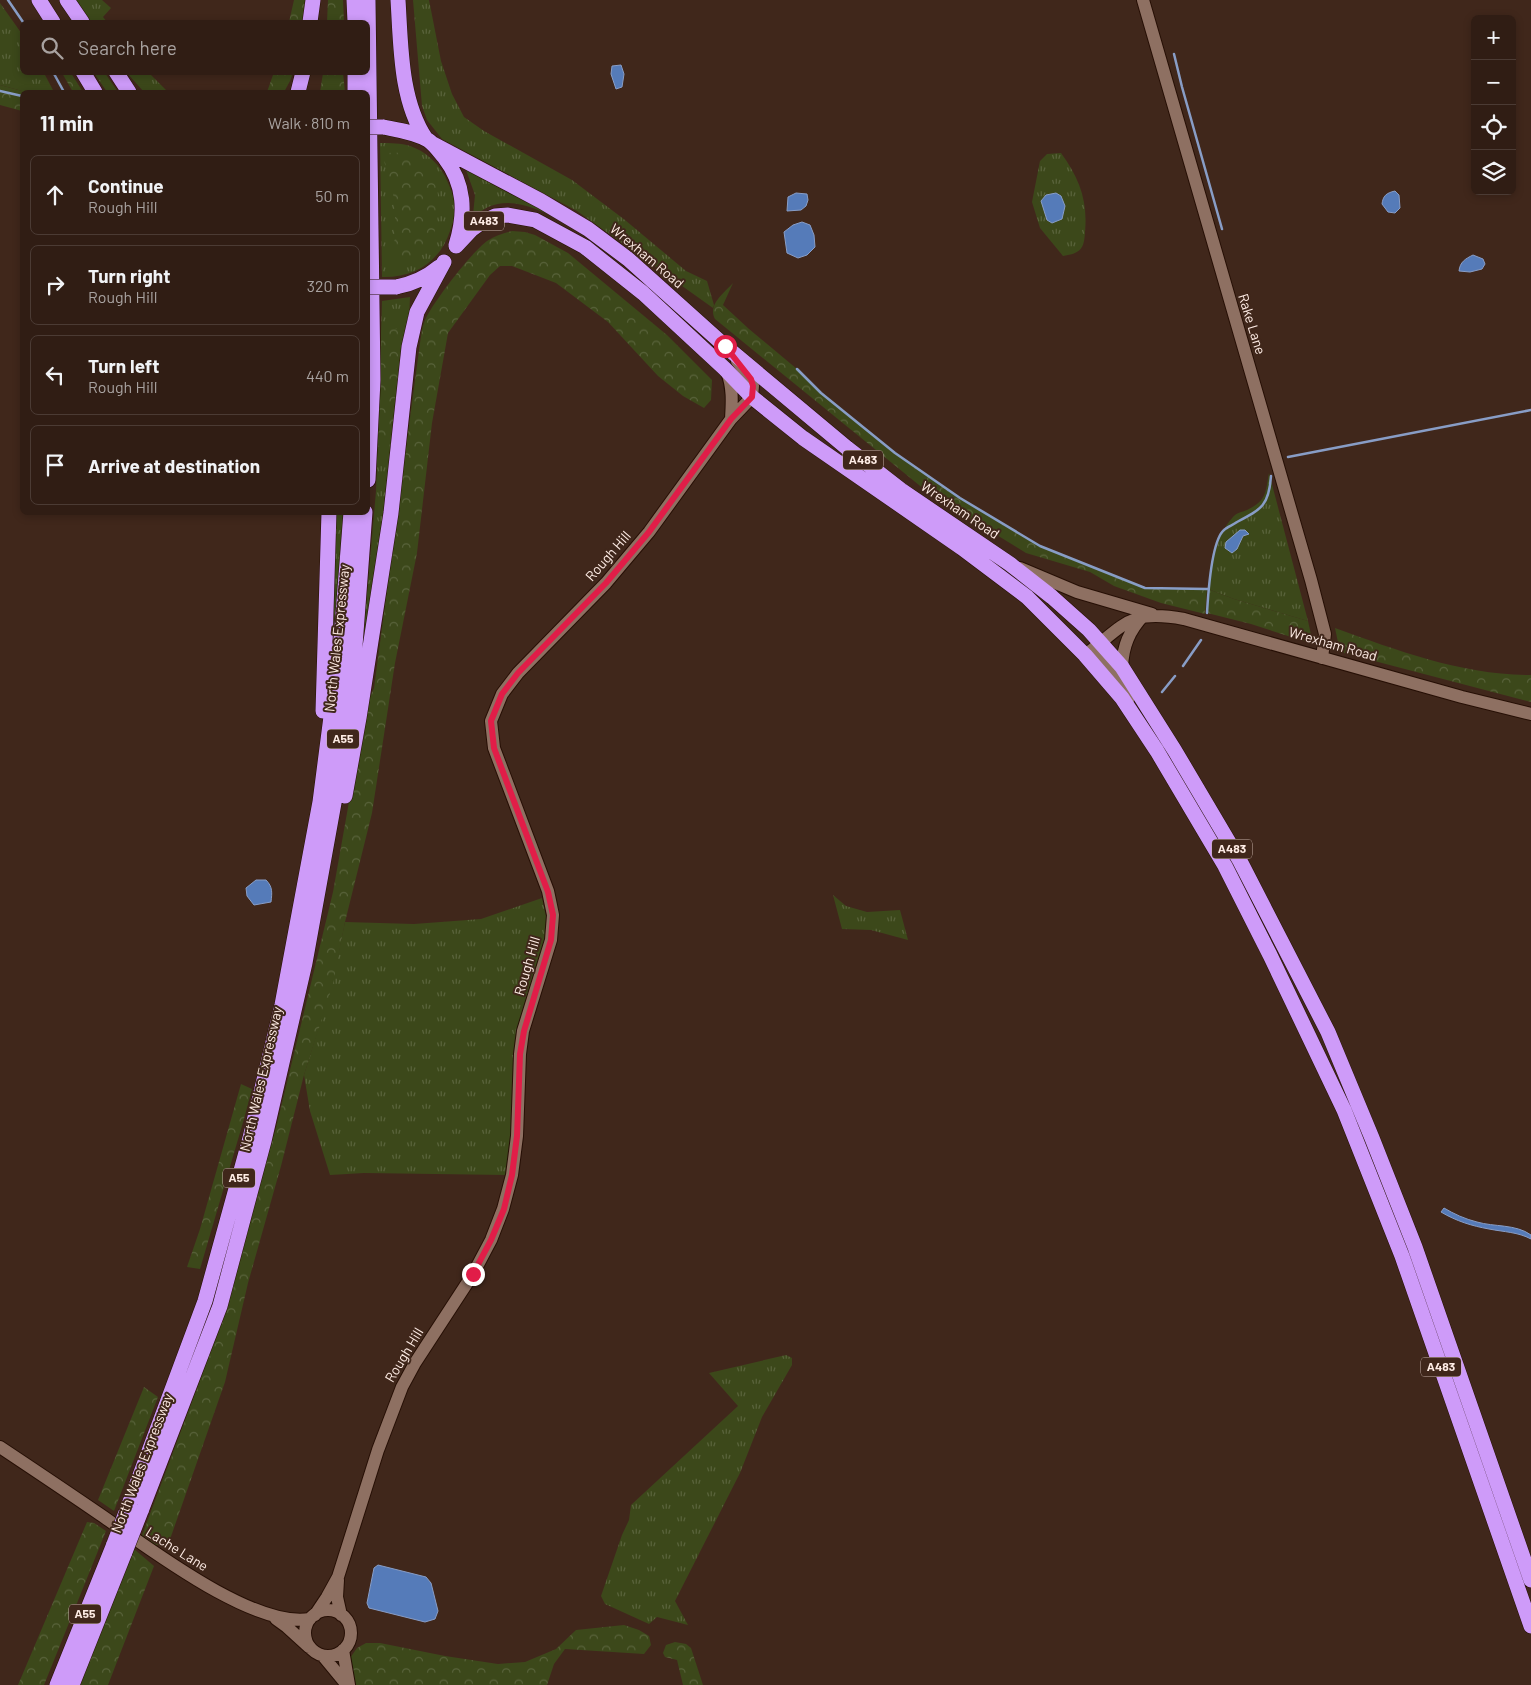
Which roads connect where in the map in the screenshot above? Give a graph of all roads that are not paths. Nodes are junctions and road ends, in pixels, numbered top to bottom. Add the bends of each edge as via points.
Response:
1 (39, 0) edge
2 (66, 0) edge
3 (315, 0) edge
4 (354, 0) edge
5 (368, 0) edge
6 (398, 0) edge
7 (1143, 0) edge
8 (52, 20) edge
9 (81, 20) edge
10 (310, 20) edge
11 (316, 20) edge
12 (355, 20) edge
13 (368, 20) edge
14 (85, 75) edge
15 (118, 75) edge
16 (302, 75) edge
17 (311, 75) edge
18 (355, 75) edge
19 (369, 75) edge
20 (94, 90) edge
21 (128, 90) edge
22 (298, 90) edge
23 (308, 90) edge
24 (355, 90) edge
25 (369, 90) edge
26 (370, 127) edge
27 (429, 141) junction
28 (370, 152) edge
29 (456, 246) junction
30 (444, 262) junction
31 (370, 287) edge
32 (725, 346) junction
33 (725, 369) junction
34 (752, 397) junction
35 (731, 419) junction
36 (370, 440) edge
37 (329, 515) edge
38 (351, 515) edge
39 (366, 515) edge
40 (1010, 564) junction
41 (1149, 615) junction
42 (1093, 649) junction
43 (1322, 658) junction
44 (1122, 667) junction
45 (1531, 714) edge
46 (313, 844) junction
47 (305, 963) junction
48 (0, 1447) edge
49 (136, 1506) junction
50 (119, 1548) junction
51 (338, 1577) junction
52 (1531, 1580) edge
53 (270, 1615) junction
54 (341, 1615) junction
55 (312, 1617) junction
56 (1531, 1626) edge
57 (310, 1648) junction
58 (343, 1650) junction
59 (323, 1656) junction
60 (57, 1685) edge
61 (72, 1685) edge
62 (348, 1685) edge

1 - 8 highway
2 - 9 highway
3 - 10 highway
3 - 11 highway
4 - 12 highway
5 - 13 highway
6 - 27 highway via 408,94 418,127
7 - 43 street, Rake Lane via 1311,580 1325,634
14 - 20 highway
15 - 21 highway
16 - 22 highway
17 - 23 highway
18 - 24 highway
19 - 25 highway
26 - 27 highway, Wrexham Road, bridge via 405,131
27 - 29 highway via 450,166 462,194 461,228
27 - 32 highway, Wrexham Road / A483 via 588,230 628,259
28 - 36 highway via 373,380
29 - 30 highway
29 - 33 highway, A483 via 482,222 495,216 535,220 585,247 643,293
30 - 31 highway, bridge via 409,284
30 - 47 highway via 417,312 409,347 391,513 360,718 335,850
32 - 34 street via 751,379
32 - 40 highway, Wrexham Road / A483 via 901,490
33 - 34 highway, A483
33 - 35 street via 731,383
34 - 35 street, Rough Hill
34 - 42 highway, A483 via 803,438 996,572
35 - 51 street, Rough Hill via 649,532 606,583 518,673 502,694 491,721 494,748 548,892 553,915 551,940 524,1031 512,1175 504,1209 491,1240 402,1387 378,1450
37 - 46 highway via 323,722
38 - 46 highway, North Wales Expressway / A55 via 341,639
39 - 47 highway, North Wales Expressway / A55 via 355,646 336,792
40 - 41 street, Wrexham Road via 1077,592
40 - 42 highway, Wrexham Road / A483 via 1052,597
41 - 42 street via 1125,622
41 - 43 street, Wrexham Road via 1184,619
41 - 44 street via 1130,632
42 - 44 highway, A483
42 - 56 highway, A483 via 1225,866 1344,1110 1402,1256
43 - 45 street, Wrexham Road
44 - 52 highway, A483 via 1172,744 1240,861 1328,1032 1415,1247
46 - 49 highway, North Wales Expressway / A55 via 282,1005 250,1138 208,1291
47 - 49 highway, North Wales Expressway / A55 via 264,1141 220,1306
48 - 53 street, Lache Lane via 200,1582
49 - 50 highway, North Wales Expressway / A55, bridge
50 - 60 highway, North Wales Expressway / A55
50 - 61 highway, North Wales Expressway / A55
51 - 54 street, Rough Hill via 337,1597
51 - 55 street, Rough Hill
53 - 55 street, Lache Lane via 299,1621
53 - 57 street, Lache Lane
54 - 55 street via 328,1611
54 - 58 street via 350,1631
55 - 57 street via 305,1634
57 - 59 street
58 - 59 street
58 - 62 street
59 - 62 street

